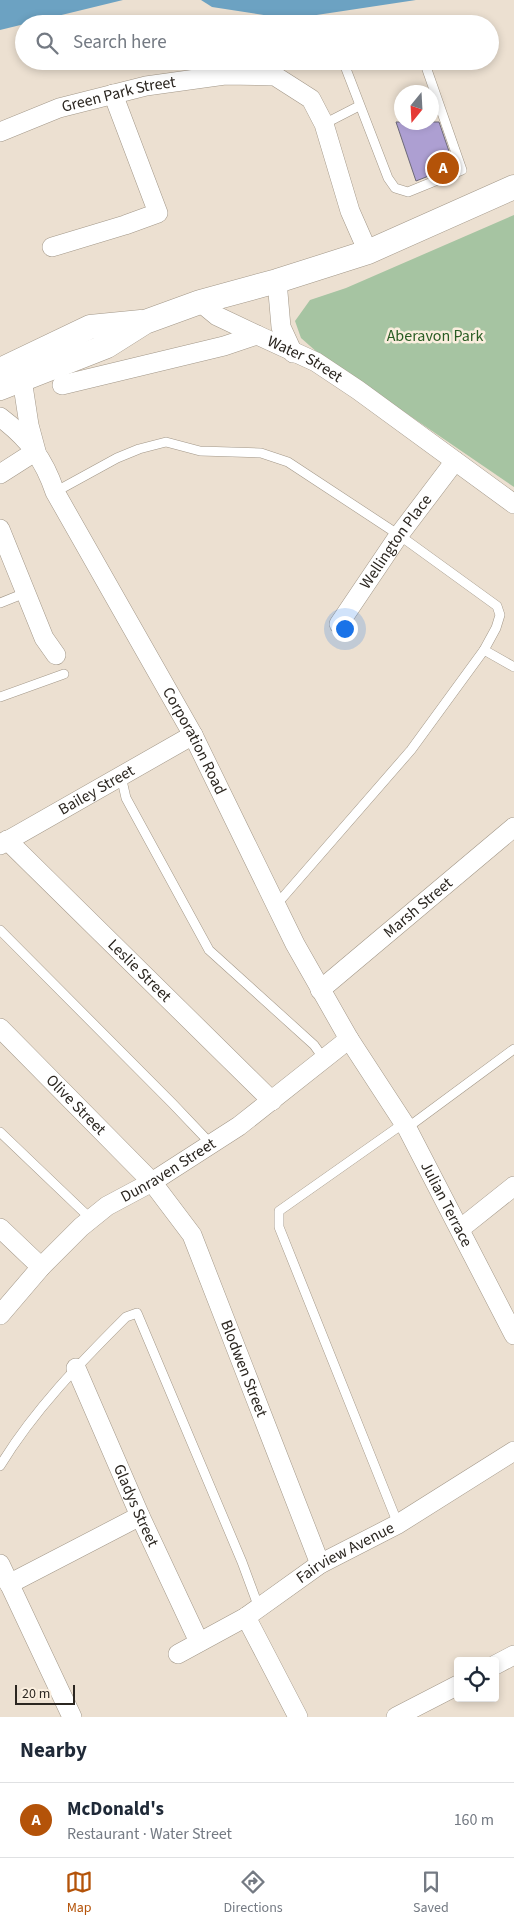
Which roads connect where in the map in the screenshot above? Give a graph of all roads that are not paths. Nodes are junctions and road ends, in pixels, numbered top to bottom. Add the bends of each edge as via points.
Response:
1 (346, 70) edge
2 (427, 70) edge
3 (113, 94) junction
4 (359, 106) junction
5 (324, 124) junction
6 (0, 132) edge
7 (514, 187) edge
8 (52, 247) dead end
9 (368, 252) junction
10 (277, 281) junction
11 (200, 302) junction
12 (145, 322) junction
13 (257, 336) junction
14 (293, 353) junction
15 (0, 370) edge
16 (11, 377) edge
17 (62, 385) dead end
18 (0, 388) edge
19 (0, 417) edge
20 (36, 451) junction
21 (455, 461) junction
22 (0, 474) edge
23 (55, 492) junction
24 (514, 504) edge
25 (0, 529) edge
26 (400, 535) junction
27 (25, 593) junction
28 (0, 603) edge
29 (339, 624) dead end
30 (484, 650) junction
31 (56, 654) dead end
32 (514, 667) edge
33 (64, 674) dead end
34 (0, 697) edge
35 (193, 735) junction
36 (122, 776) junction
37 (514, 826) edge
38 (4, 842) edge
39 (277, 904) junction
40 (0, 930) edge
41 (320, 990) junction
42 (0, 1028) edge
43 (349, 1039) junction
44 (514, 1049) edge
45 (324, 1059) junction
46 (373, 1075) joint
47 (272, 1101) junction
48 (406, 1126) junction
49 (0, 1132) edge
50 (211, 1144) junction
51 (152, 1182) junction
52 (514, 1186) edge
53 (91, 1220) junction
54 (0, 1228) edge
55 (460, 1229) junction
56 (41, 1267) junction
57 (0, 1315) edge
58 (514, 1335) edge
59 (76, 1368) junction
60 (514, 1451) edge
61 (0, 1466) edge
62 (140, 1516) junction
63 (398, 1524) junction
64 (0, 1564) edge
65 (320, 1564) junction
66 (9, 1584) junction
67 (252, 1613) junction
68 (199, 1642) junction
69 (178, 1654) dead end
70 (514, 1655) edge
71 (499, 1663) edge
72 (454, 1687) edge
73 (72, 1717) edge
74 (298, 1717) edge
75 (396, 1717) edge

1 - 4 lane
2 - 4 lane via 462,170 408,192 395,188
3 - 5 street, Green Park Street via 225,75 275,76 311,100
3 - 6 street, Green Park Street via 59,108
3 - 8 street via 158,213
4 - 5 lane
5 - 9 street, Green Park Street via 350,211
7 - 9 street
9 - 10 street
10 - 11 street
10 - 14 street via 281,327
11 - 12 street
11 - 13 street via 217,316
12 - 15 street via 90,327
12 - 16 street via 106,346
13 - 14 street, Water Street
13 - 17 street, Water Street
14 - 21 street, Water Street via 316,362
16 - 18 street
16 - 20 street
19 - 20 street, Corporation Road
20 - 22 street
20 - 23 street, Corporation Road
21 - 24 street, Water Street
21 - 26 street, Wellington Place
23 - 26 lane via 117,458 166,442 200,451 261,453 288,462
23 - 35 street, Corporation Road
25 - 27 street
26 - 29 street, Wellington Place
26 - 30 lane via 497,606 500,615
27 - 28 lane
27 - 31 street via 38,642
30 - 32 lane
30 - 39 lane via 411,750
33 - 34 lane
35 - 36 street, Bailey Street
35 - 39 street, Corporation Road
36 - 38 street, Bailey Street
36 - 45 lane via 126,798 209,950 314,1045
37 - 41 street, Marsh Street
38 - 47 street, Leslie Street
39 - 41 street, Corporation Road
40 - 50 lane
41 - 43 street, Corporation Road
42 - 51 street, Olive Street
43 - 45 street, Dunraven Street
43 - 46 street, Corporation Road
44 - 48 lane
45 - 47 street, Dunraven Street
46 - 48 street, Julian Terrace
47 - 50 street, Dunraven Street
48 - 55 street, Julian Terrace
48 - 63 lane via 279,1211 278,1219 278,1227
49 - 53 lane
50 - 51 street, Dunraven Street
51 - 53 street, Dunraven Street via 107,1206
51 - 65 street, Blodwen Street via 192,1235
52 - 55 street
53 - 56 street, Dunraven Street
54 - 56 street
55 - 58 street, Julian Terrace
56 - 57 street, Dunraven Street
59 - 61 lane via 18,1436
59 - 62 street, Gladys Street
59 - 67 lane via 126,1317 137,1313 242,1562
60 - 63 street, Fairview Avenue
62 - 66 street
62 - 68 street, Gladys Street
63 - 65 street, Fairview Avenue
64 - 66 street
65 - 67 street, Fairview Avenue
66 - 73 street
67 - 68 street, Fairview Avenue
67 - 74 street
68 - 69 street, Fairview Avenue
70 - 71 street
72 - 75 street

